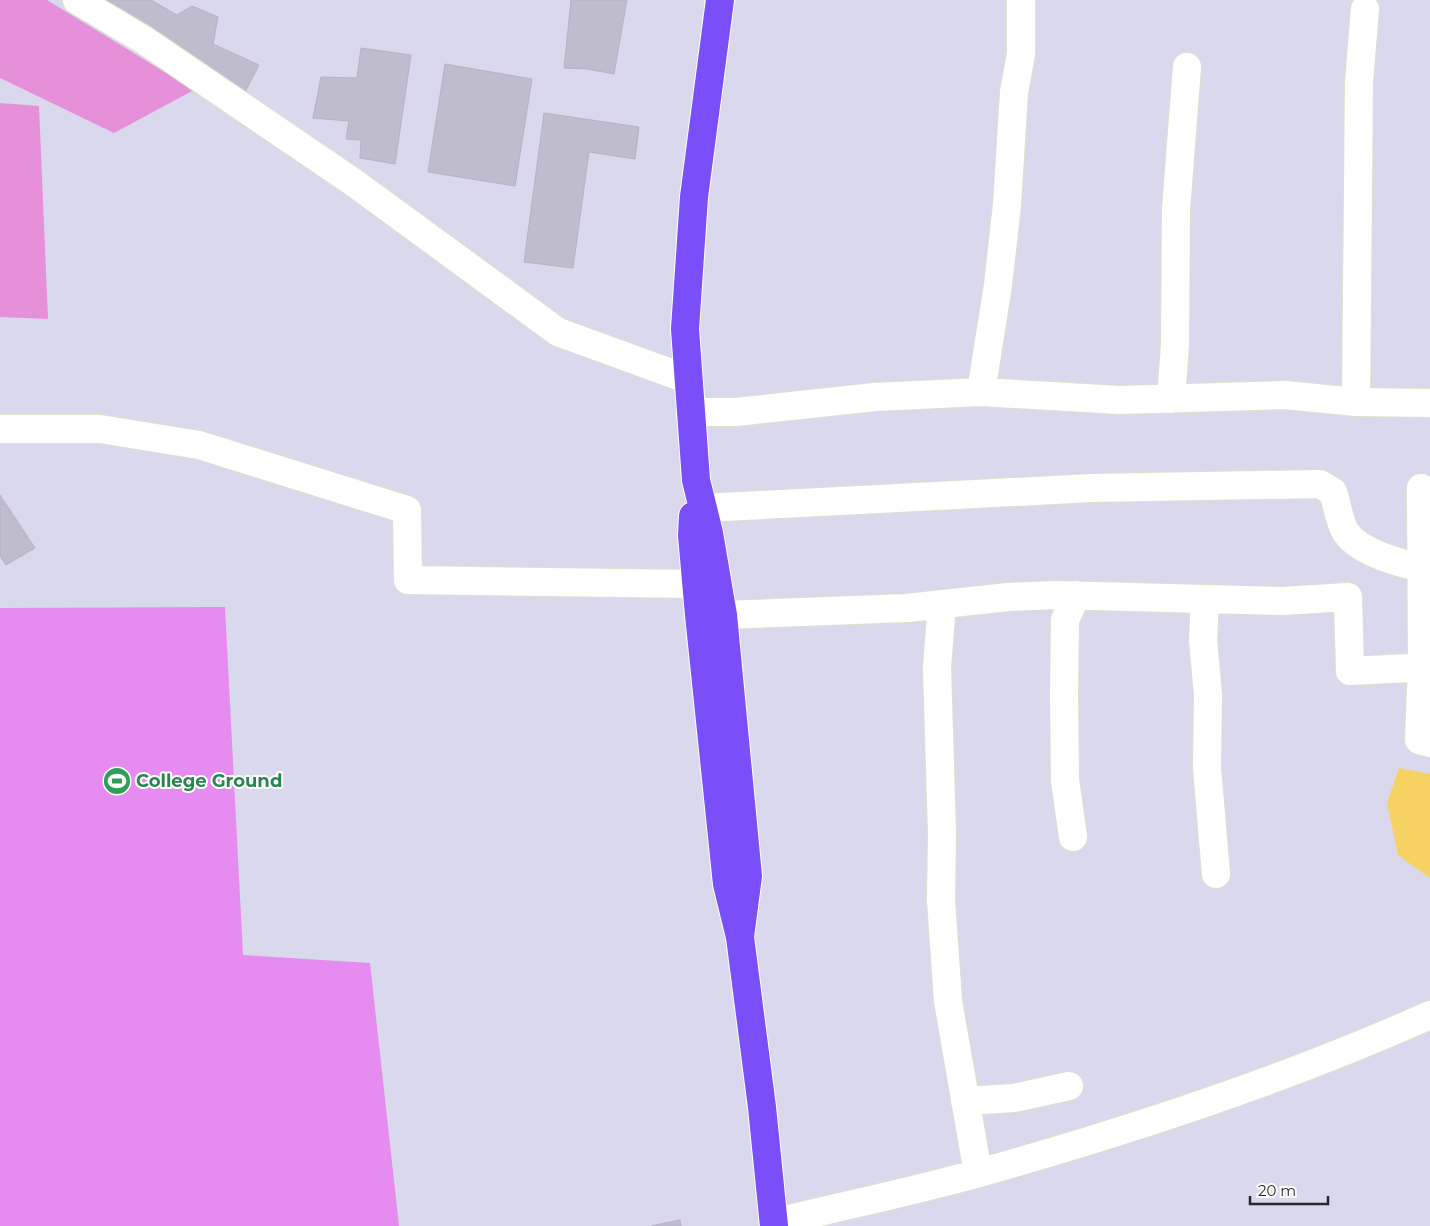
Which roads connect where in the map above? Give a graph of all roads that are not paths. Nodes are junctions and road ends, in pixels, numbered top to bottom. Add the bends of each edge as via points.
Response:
1 (77, 0) edge
2 (720, 0) edge
3 (1021, 0) edge
4 (1365, 9) dead end
5 (1187, 66) dead end
6 (687, 379) junction
7 (981, 392) junction
8 (1172, 399) junction
9 (1356, 402) junction
10 (1430, 403) edge
11 (690, 412) junction
12 (0, 429) edge
13 (696, 480) junction
14 (1421, 488) dead end
15 (703, 508) junction
16 (1426, 569) edge
17 (696, 584) junction
18 (1076, 596) junction
19 (1205, 599) junction
20 (942, 604) junction
21 (722, 615) junction
22 (1426, 667) edge
23 (1430, 743) edge
24 (1073, 837) dead end
25 (1216, 874) dead end
26 (740, 937) junction
27 (1430, 1015) edge
28 (1069, 1086) dead end
29 (965, 1101) junction
30 (978, 1174) junction
31 (774, 1224) edge

1 - 6 street via 144,40 353,182 558,332
2 - 6 main road via 693,206 685,329
3 - 7 street via 1021,54 1014,92 1007,205
4 - 9 street via 1359,82
5 - 8 street via 1176,210
6 - 11 main road
7 - 8 street via 1118,400
7 - 11 street via 875,396 736,412
8 - 9 street via 1285,395
9 - 10 street
11 - 13 main road
12 - 17 street via 100,429 199,445 407,510 408,580
13 - 15 main road
13 - 17 main road via 692,535
14 - 16 street
15 - 16 street via 1092,488 1320,484 1333,492 1343,528 1350,538 1368,550
15 - 21 main road
16 - 22 street
17 - 26 main road via 727,884
18 - 19 street
18 - 20 street via 1008,597
18 - 24 street via 1065,620 1064,694 1065,780
19 - 22 street via 1282,601 1348,597 1350,672
19 - 25 street via 1207,768
20 - 21 street
20 - 29 street via 937,667 941,900 948,1001
21 - 26 main road via 748,876
22 - 23 street via 1419,740
26 - 31 main road
27 - 30 street via 1353,1050 1180,1112
28 - 29 street via 1014,1098
29 - 30 street
30 - 31 street

